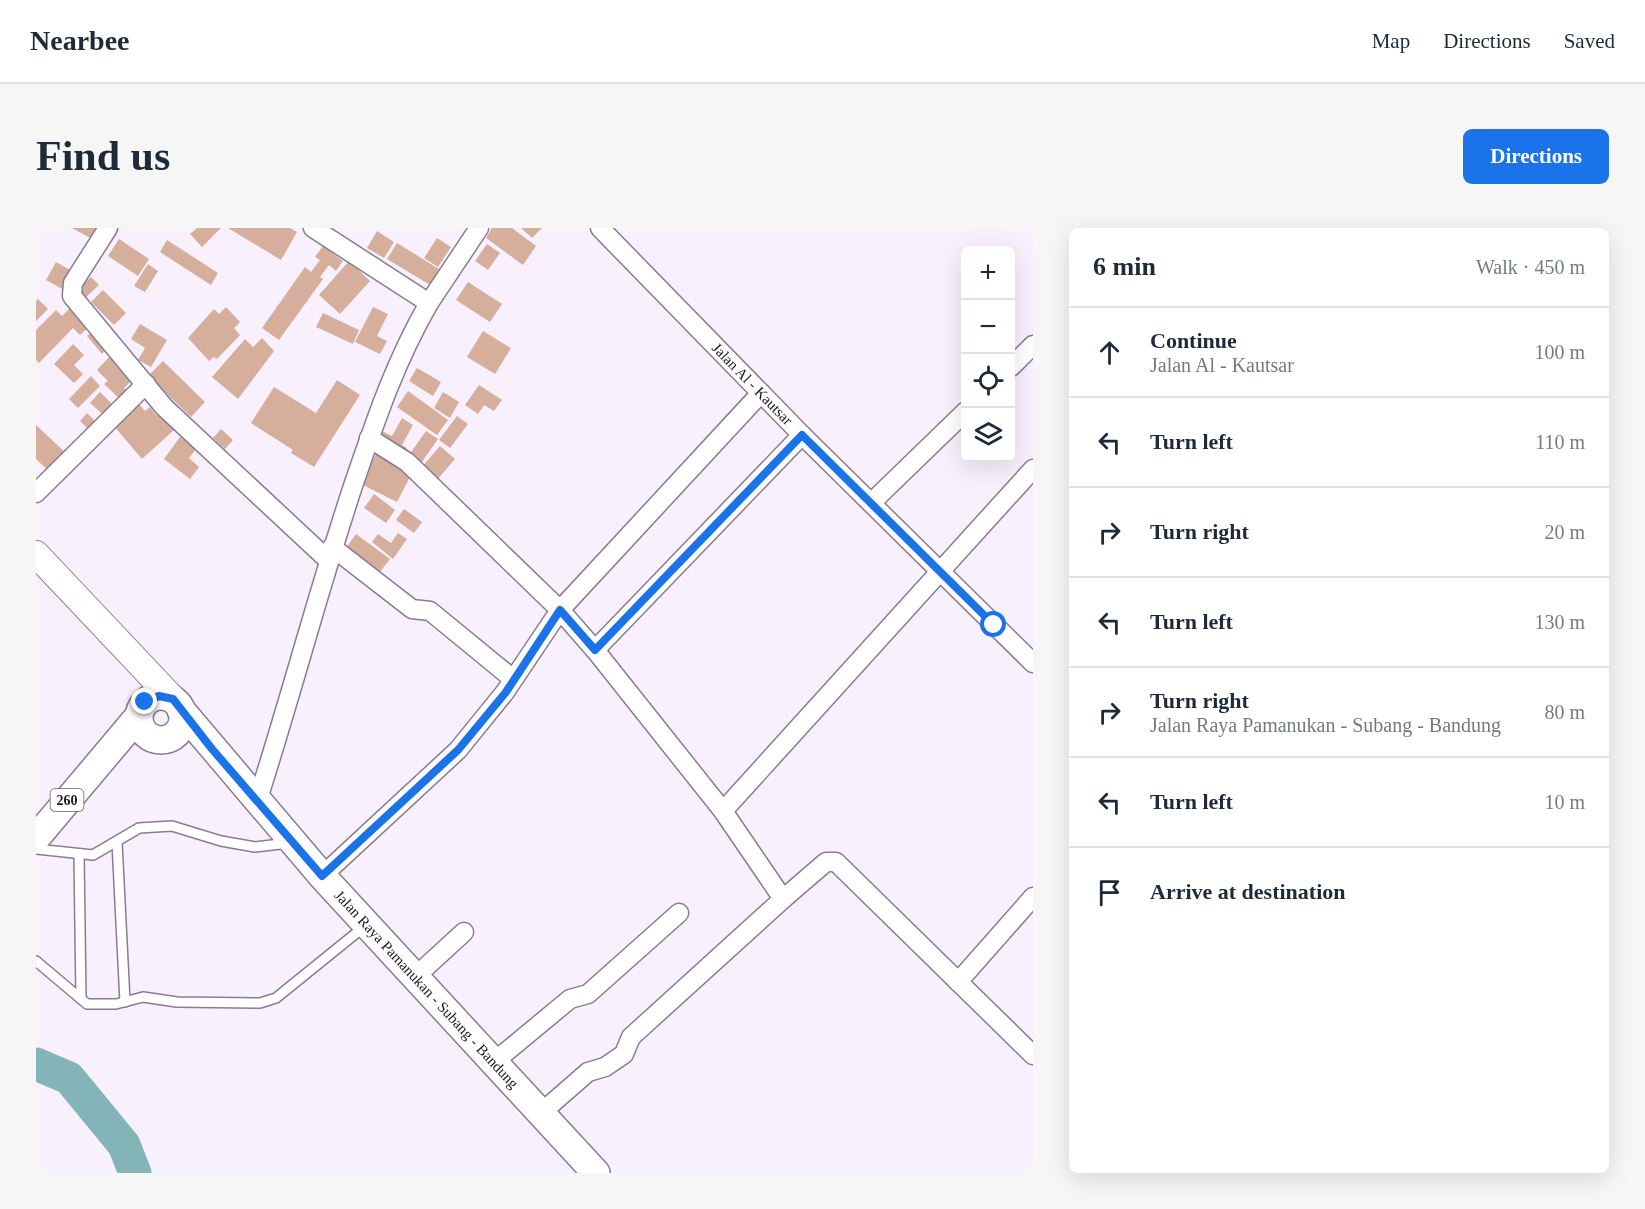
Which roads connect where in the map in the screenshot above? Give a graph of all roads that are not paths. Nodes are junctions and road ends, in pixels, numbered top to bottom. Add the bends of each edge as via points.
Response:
1 (108, 228) edge
2 (313, 228) edge
3 (478, 228) edge
4 (600, 228) edge
5 (429, 303) junction
6 (1033, 345) edge
7 (1015, 363) edge
8 (146, 384) junction
9 (761, 393) junction
10 (961, 416) edge
11 (802, 435) junction
12 (369, 438) junction
13 (1033, 468) edge
14 (36, 493) edge
15 (871, 503) junction
16 (36, 554) edge
17 (330, 554) junction
18 (940, 571) junction
19 (560, 610) junction
20 (595, 650) junction
21 (1032, 661) edge
22 (513, 679) junction
23 (145, 699) junction
24 (177, 705) junction
25 (163, 739) junction
26 (212, 749) junction
27 (98, 763) junction
28 (257, 802) junction
29 (723, 811) junction
30 (36, 838) edge
31 (117, 842) junction
32 (285, 844) junction
33 (36, 849) edge
34 (79, 854) junction
35 (322, 876) junction
36 (1033, 897) edge
37 (783, 899) junction
38 (679, 913) dead end
39 (359, 930) junction
40 (464, 932) dead end
41 (36, 961) edge
42 (416, 976) junction
43 (958, 982) junction
44 (81, 999) junction
45 (124, 1002) junction
46 (1033, 1055) edge
47 (494, 1062) junction
48 (541, 1113) junction
49 (596, 1173) edge

1 - 8 street via 74,284 72,297
2 - 5 street
3 - 5 street
4 - 9 street, Jalan Al - Kautsar
5 - 12 street via 405,345
6 - 7 street
8 - 14 street
8 - 17 street via 164,407
9 - 11 street, Jalan Al - Kautsar
9 - 19 street
10 - 15 street
11 - 15 street, Jalan Al - Kautsar
11 - 20 street
12 - 17 street
12 - 19 street via 407,462
13 - 18 street
15 - 18 street, Jalan Al - Kautsar
16 - 23 main road
17 - 22 street via 412,609 430,611
17 - 28 street
18 - 21 street, Jalan Al - Kautsar
18 - 29 street
19 - 20 street
19 - 22 street
20 - 29 street
22 - 35 street via 458,750
23 - 24 main road via 159,696
23 - 25 main road via 140,727 147,735
23 - 27 main road, 260
24 - 25 main road via 180,729
24 - 26 main road, Jalan Raya Pamanukan - Subang - Bandung
25 - 26 main road
25 - 27 main road, 260
26 - 28 main road, Jalan Raya Pamanukan - Subang - Bandung
27 - 30 main road, 260
28 - 32 main road, Jalan Raya Pamanukan - Subang - Bandung
29 - 37 street
31 - 32 lane via 139,828 172,826 220,842 255,848
31 - 34 lane via 93,855
31 - 45 lane
32 - 35 main road, Jalan Raya Pamanukan - Subang - Bandung
33 - 34 lane
34 - 44 lane
35 - 39 main road, Jalan Raya Pamanukan - Subang - Bandung
36 - 43 street
37 - 43 street via 826,862 836,862
37 - 48 street via 631,1037 624,1054 605,1067 588,1072
38 - 47 street via 588,994 570,999
39 - 42 main road, Jalan Raya Pamanukan - Subang - Bandung
39 - 45 lane via 276,998 260,1003 177,1002 143,997
40 - 42 street
41 - 44 lane
42 - 47 main road, Jalan Raya Pamanukan - Subang - Bandung
43 - 46 street
44 - 45 lane via 87,1004
47 - 48 main road, Jalan Raya Pamanukan - Subang - Bandung
48 - 49 main road, Jalan Raya Pamanukan - Subang - Bandung

